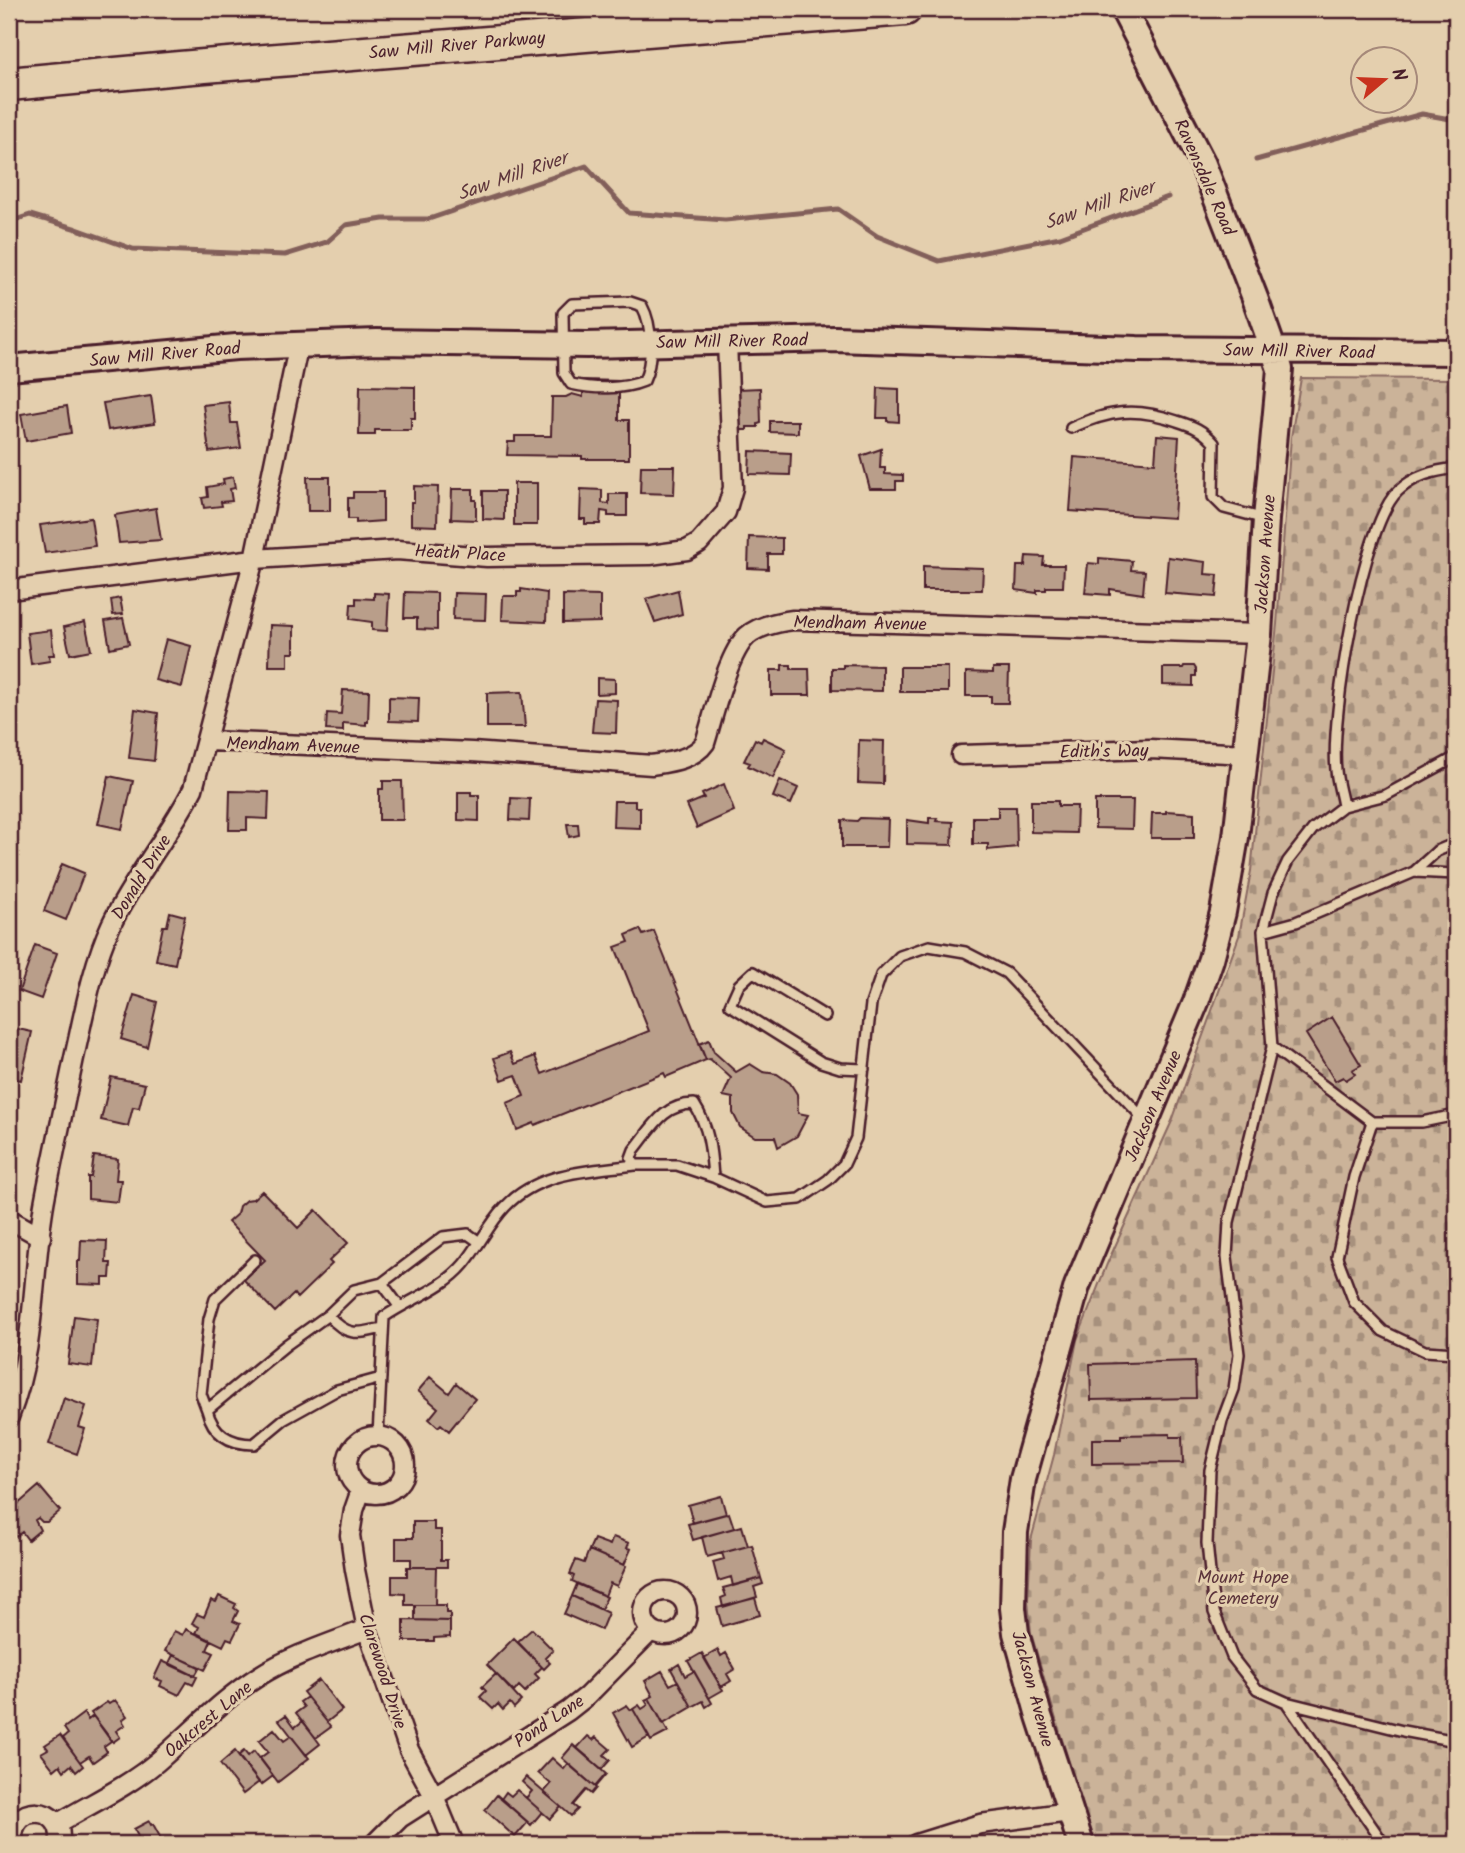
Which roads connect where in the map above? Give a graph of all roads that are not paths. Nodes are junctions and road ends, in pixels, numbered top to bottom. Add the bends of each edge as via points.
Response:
1 (638, 9) edge
2 (905, 9) edge
3 (1123, 9) edge
4 (9, 63) edge
5 (9, 84) edge
6 (727, 342) junction
7 (299, 343) junction
8 (649, 343) junction
9 (564, 345) junction
10 (1274, 351) junction
11 (1456, 352) edge
12 (9, 369) edge
13 (1071, 428) dead end
14 (1456, 468) edge
15 (1266, 519) junction
16 (254, 559) junction
17 (9, 590) edge
18 (1259, 634) junction
19 (208, 741) junction
20 (1247, 754) junction
21 (961, 755) dead end
22 (1456, 757) edge
23 (1343, 806) junction
24 (1456, 843) edge
25 (1414, 872) junction
26 (1456, 874) edge
27 (1263, 931) junction
28 (825, 1016) dead end
29 (1272, 1047) junction
30 (864, 1069) junction
31 (1456, 1115) edge
32 (1147, 1122) junction
33 (1372, 1122) junction
34 (635, 1165) junction
35 (713, 1177) junction
36 (9, 1220) edge
37 (41, 1237) junction
38 (478, 1241) junction
39 (255, 1260) dead end
40 (383, 1283) junction
41 (400, 1306) junction
42 (328, 1315) junction
43 (383, 1328) junction
44 (1456, 1353) edge
45 (381, 1378) junction
46 (207, 1410) junction
47 (9, 1417) edge
48 (378, 1436) junction
49 (361, 1490) junction
50 (367, 1629) junction
51 (651, 1631) dead end
52 (1286, 1702) junction
53 (1456, 1741) edge
54 (434, 1796) junction
55 (1070, 1812) junction
56 (57, 1824) junction
57 (13, 1844) edge
58 (59, 1844) edge
59 (374, 1844) edge
60 (454, 1844) edge
61 (916, 1844) edge
62 (1081, 1844) edge
63 (1384, 1844) edge

1 - 4 highway, Saw Mill River Parkway
2 - 5 highway, Saw Mill River Parkway
3 - 10 main road, Ravensdale Road via 1203,164
6 - 8 main road, Saw Mill River Road
6 - 10 main road, Saw Mill River Road via 835,339
6 - 16 street, Heath Place via 733,488 726,512 688,550 650,555 486,557 397,550
7 - 9 main road, Saw Mill River Road
7 - 12 main road, Saw Mill River Road
7 - 16 street, Donald Drive
8 - 9 main road, Saw Mill River Road
8 - 9 lane via 648,317 642,306 589,302 572,304 563,313
8 - 9 lane via 650,369 644,381 630,387 571,384 564,373
10 - 11 main road, Saw Mill River Road
10 - 15 main road, Jackson Avenue via 1280,369
13 - 15 lane via 1094,417 1138,411 1202,429 1214,443 1213,497 1224,508
14 - 23 lane via 1427,471 1397,492 1375,531 1344,654 1336,723 1336,769
15 - 18 main road, Jackson Avenue
16 - 17 street, Heath Place
16 - 19 street, Donald Drive
18 - 19 street, Mendham Avenue via 775,623 748,635 733,655 699,751 652,765
18 - 20 main road, Jackson Avenue
19 - 37 street, Donald Drive via 188,800 126,894 109,929 88,994 45,1196
20 - 21 street, Edith's Way via 1150,749
20 - 32 main road, Jackson Avenue via 1211,959
22 - 23 lane via 1386,795
23 - 27 lane via 1313,829 1288,861
24 - 25 lane via 1437,851
25 - 26 lane
25 - 27 lane via 1296,922
27 - 29 lane
28 - 30 lane via 753,972 739,985 730,1005 821,1062
29 - 33 lane
29 - 52 lane via 1229,1222 1227,1257 1239,1354 1234,1389 1210,1470 1207,1543 1214,1612 1232,1657 1257,1689
30 - 32 lane via 871,1004 881,975 900,956 929,946 965,951 1006,974
30 - 35 lane via 856,1138 844,1164 828,1180 800,1199 767,1202
31 - 33 lane via 1422,1122
32 - 55 main road, Jackson Avenue via 1077,1286 1023,1479 1015,1532 1016,1633
33 - 44 lane via 1337,1257 1354,1302 1383,1331 1426,1351
34 - 35 lane via 677,1165
34 - 35 lane via 631,1158 634,1150 667,1109 694,1104 709,1137
34 - 38 lane via 554,1176 525,1190
36 - 37 street
37 - 47 street, Donald Drive via 32,1330
38 - 40 lane via 468,1234 443,1237
38 - 41 lane via 464,1264 436,1289
39 - 46 lane via 215,1299 201,1394
40 - 41 lane
40 - 42 lane via 354,1290
41 - 43 lane via 384,1317
42 - 43 lane via 349,1333
42 - 46 lane
43 - 45 lane
45 - 46 lane via 337,1390 283,1420 254,1444 241,1444 217,1432
45 - 48 lane
48 - 49 street via 360,1441 348,1456 349,1475
48 - 49 street via 401,1451 404,1469 396,1486 379,1493
49 - 50 street, Clarewood Drive via 350,1535
50 - 54 street, Clarewood Drive via 410,1750
50 - 56 street, Oakcrest Lane via 291,1658 261,1675 156,1763
51 - 54 street, Pond Lane via 568,1711
52 - 53 lane
52 - 63 lane
54 - 59 street, Pond Lane via 400,1818
54 - 60 street, Clarewood Drive
55 - 61 street via 980,1824
55 - 62 main road, Jackson Avenue
56 - 57 street via 45,1814 29,1813 13,1829
56 - 58 street

